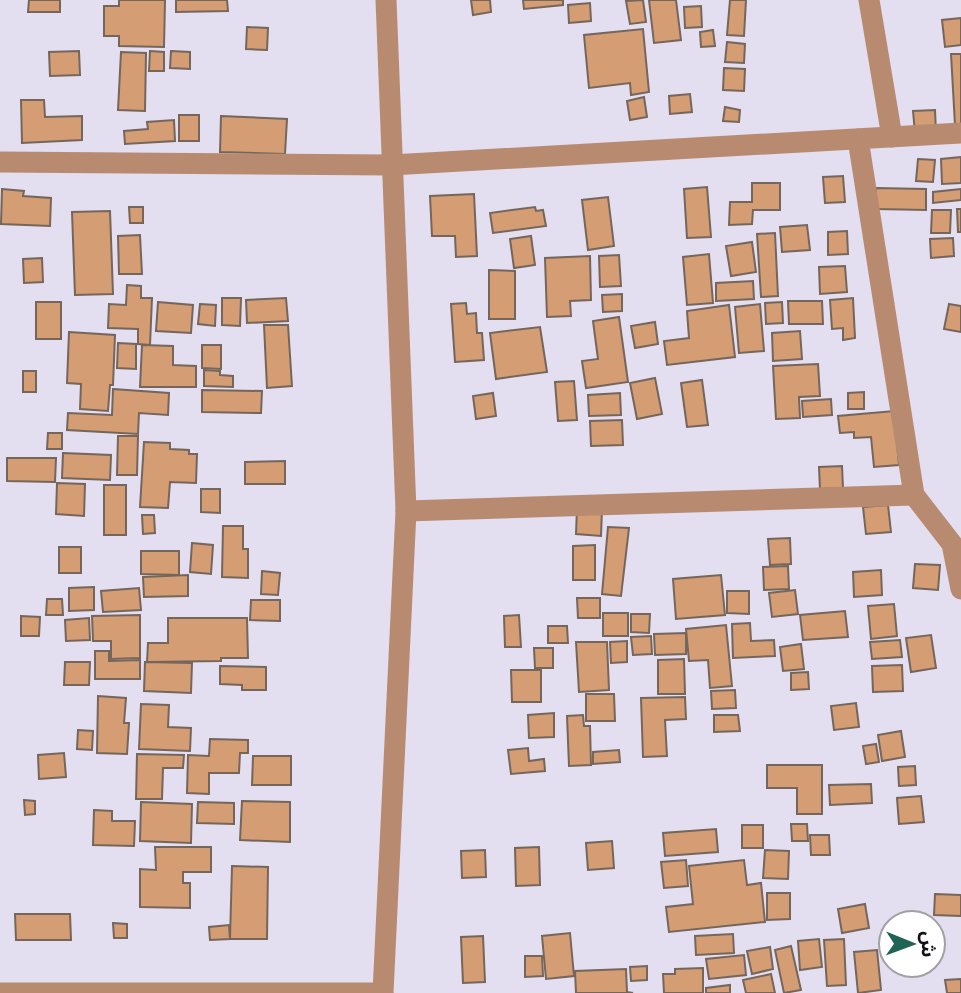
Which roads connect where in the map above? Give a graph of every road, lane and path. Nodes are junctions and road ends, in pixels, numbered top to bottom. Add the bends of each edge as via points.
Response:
1 (386, 0) edge
2 (869, 0) edge
3 (961, 132) edge
4 (892, 137) junction
5 (858, 139) junction
6 (0, 162) edge
7 (391, 165) junction
8 (914, 495) junction
9 (406, 511) junction
10 (961, 589) edge
11 (0, 993) edge
12 (383, 993) edge

1 - 7 street
2 - 4 street
3 - 4 street
4 - 5 street
5 - 7 street
5 - 8 street
6 - 7 street
7 - 9 street
8 - 9 street
8 - 10 street via 952,544
9 - 12 street
11 - 12 street

